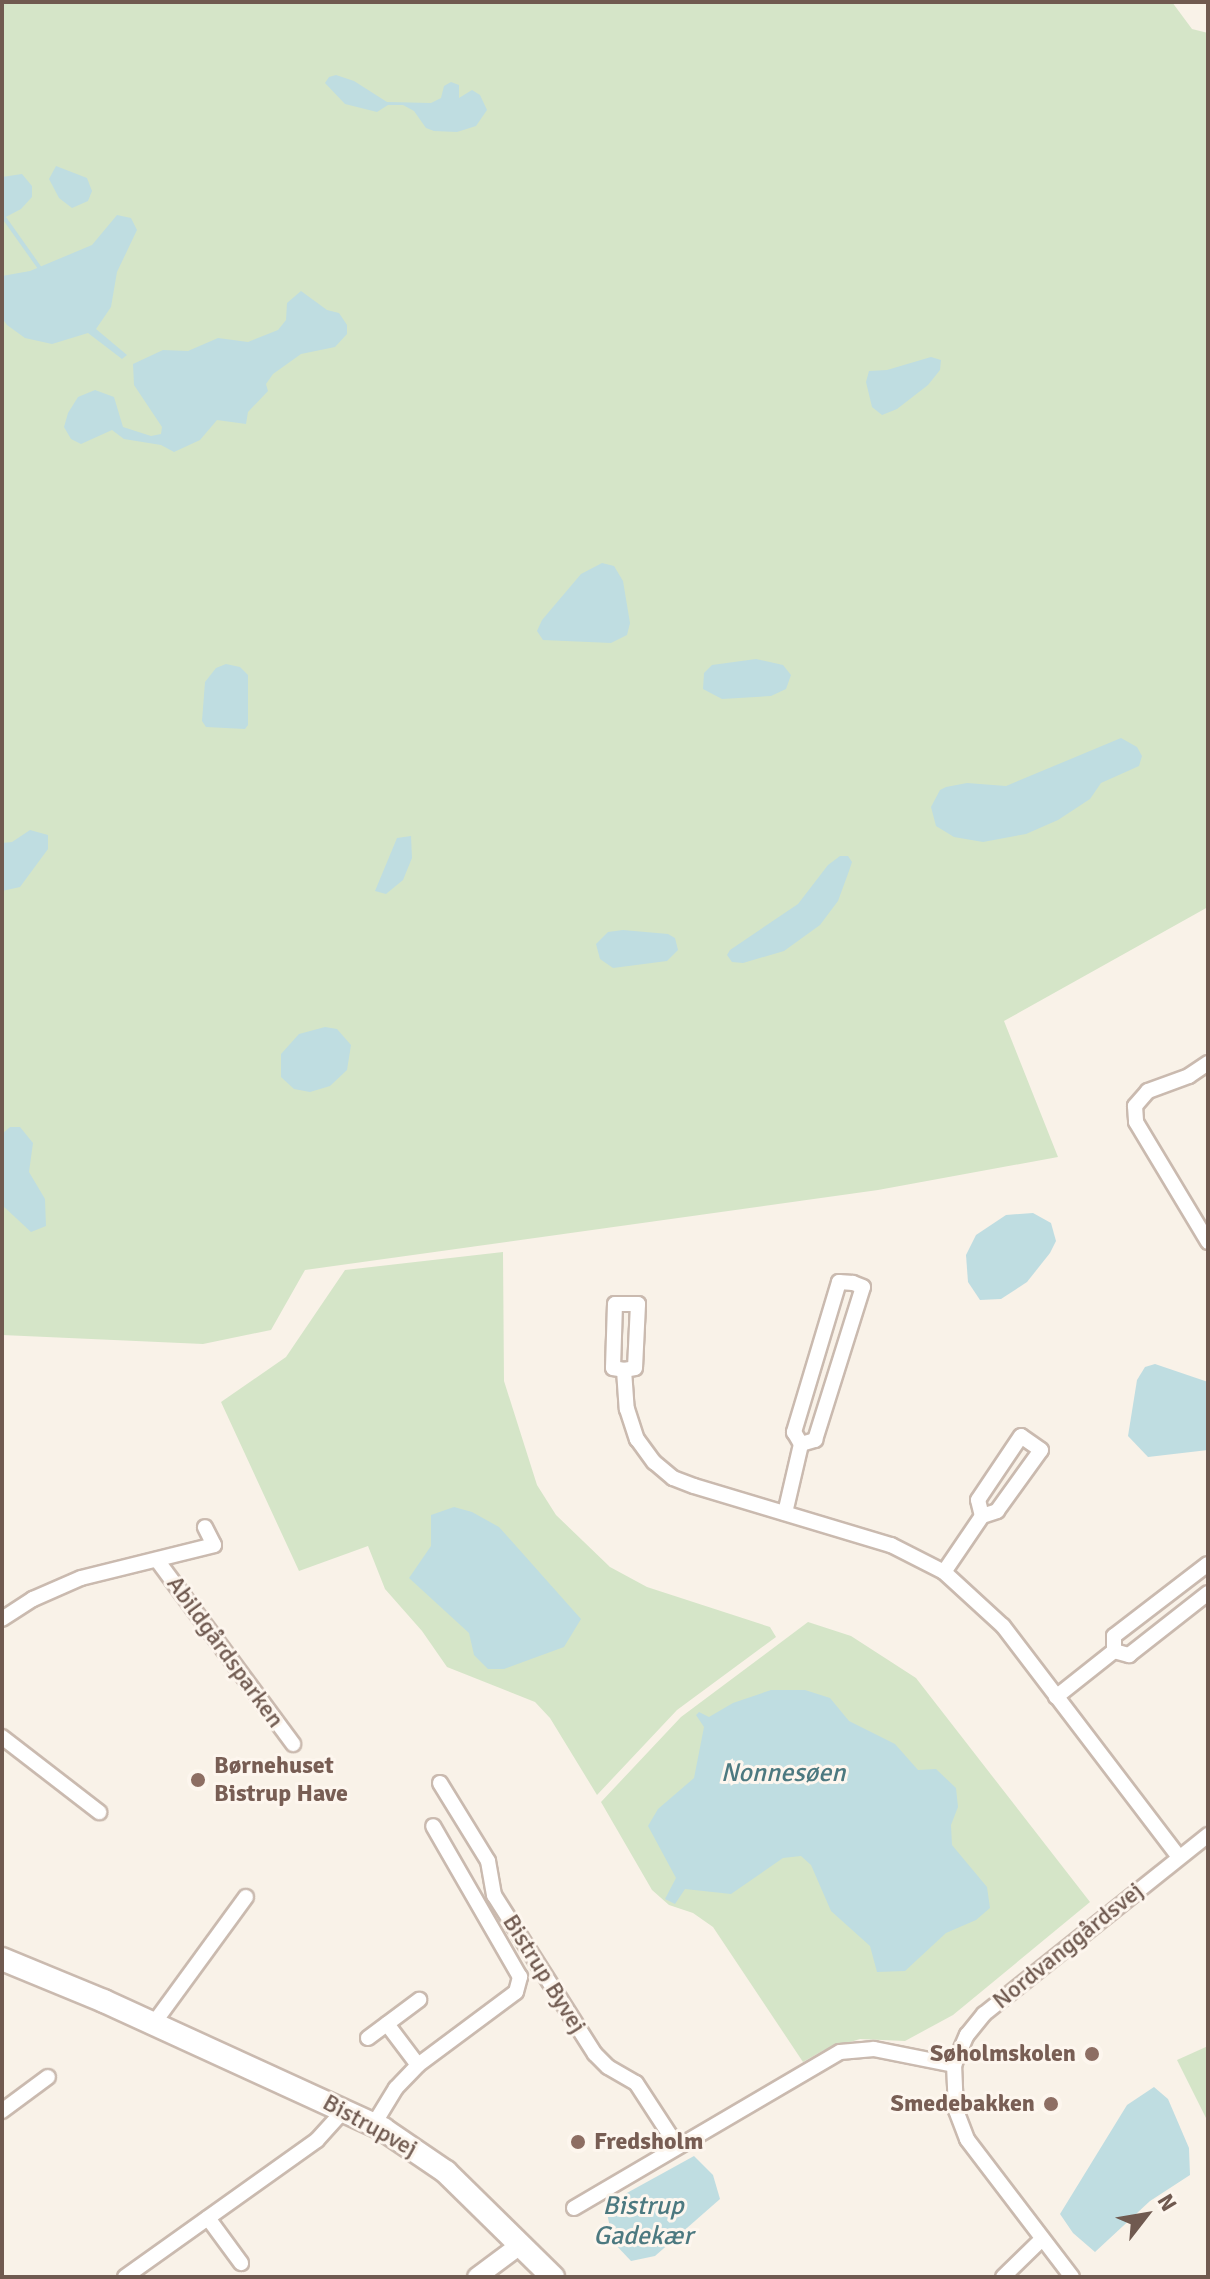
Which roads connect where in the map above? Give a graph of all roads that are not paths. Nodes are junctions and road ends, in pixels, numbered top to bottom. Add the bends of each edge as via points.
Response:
1 (1208, 1063) edge
2 (1208, 1242) edge
3 (624, 1370) dead end
4 (801, 1444) junction
5 (785, 1513) junction
6 (982, 1516) junction
7 (205, 1527) dead end
8 (157, 1560) junction
9 (1208, 1564) edge
10 (944, 1572) junction
11 (1208, 1593) edge
12 (2, 1619) edge
13 (1114, 1651) junction
14 (1056, 1697) junction
15 (2, 1737) edge
16 (293, 1744) dead end
17 (440, 1783) dead end
18 (99, 1812) dead end
19 (433, 1826) dead end
20 (1208, 1835) edge
21 (1179, 1857) junction
22 (246, 1897) dead end
23 (2, 1959) edge
24 (419, 2000) dead end
25 (154, 2023) junction
26 (387, 2024) junction
27 (368, 2038) dead end
28 (418, 2065) junction
29 (954, 2065) junction
30 (48, 2077) dead end
31 (345, 2109) junction
32 (2, 2111) edge
33 (374, 2124) junction
34 (677, 2146) junction
35 (574, 2208) dead end
36 (208, 2218) junction
37 (1041, 2240) junction
38 (520, 2245) junction
39 (241, 2263) dead end
40 (125, 2277) edge
41 (477, 2277) edge
42 (553, 2277) edge
43 (1003, 2277) edge
44 (1072, 2277) edge

1 - 2 street via 1148,1091 1135,1106 1136,1122
3 - 5 street via 627,1409 637,1439 654,1462 673,1478
4 - 4 street via 815,1440 863,1287 853,1283 839,1282 794,1432
4 - 5 street
5 - 10 street via 891,1545
6 - 6 street via 997,1511 1041,1450 1021,1436 978,1500
6 - 10 street
7 - 8 street, Abildgårdsparken via 214,1545
8 - 12 street, Abildgårdsparken via 81,1578
8 - 16 street, Abildgårdsparken
9 - 13 street via 1114,1636
10 - 14 street via 1003,1626
11 - 13 street via 1129,1655
13 - 14 street
14 - 21 street
15 - 18 street
17 - 34 street, Bistrup Byvej via 488,1861 494,1895 595,2054 636,2083
19 - 28 street via 520,1977 516,1992
20 - 21 street, Nordvanggårdsvej
21 - 29 street, Nordvanggårdsvej via 984,2014 967,2035
22 - 25 street
23 - 25 main road, Bistrupvej
24 - 26 street
25 - 31 main road, Bistrupvej
26 - 27 street
26 - 28 street
28 - 33 street
29 - 34 street via 874,2049 840,2052
29 - 37 street via 960,2125
30 - 32 street
31 - 33 main road, Bistrupvej
31 - 36 street via 317,2140
33 - 38 main road, Bistrupvej via 446,2172
34 - 35 street
36 - 39 street
36 - 40 street
37 - 43 street
37 - 44 street
38 - 41 street
38 - 42 main road, Bistrupvej

